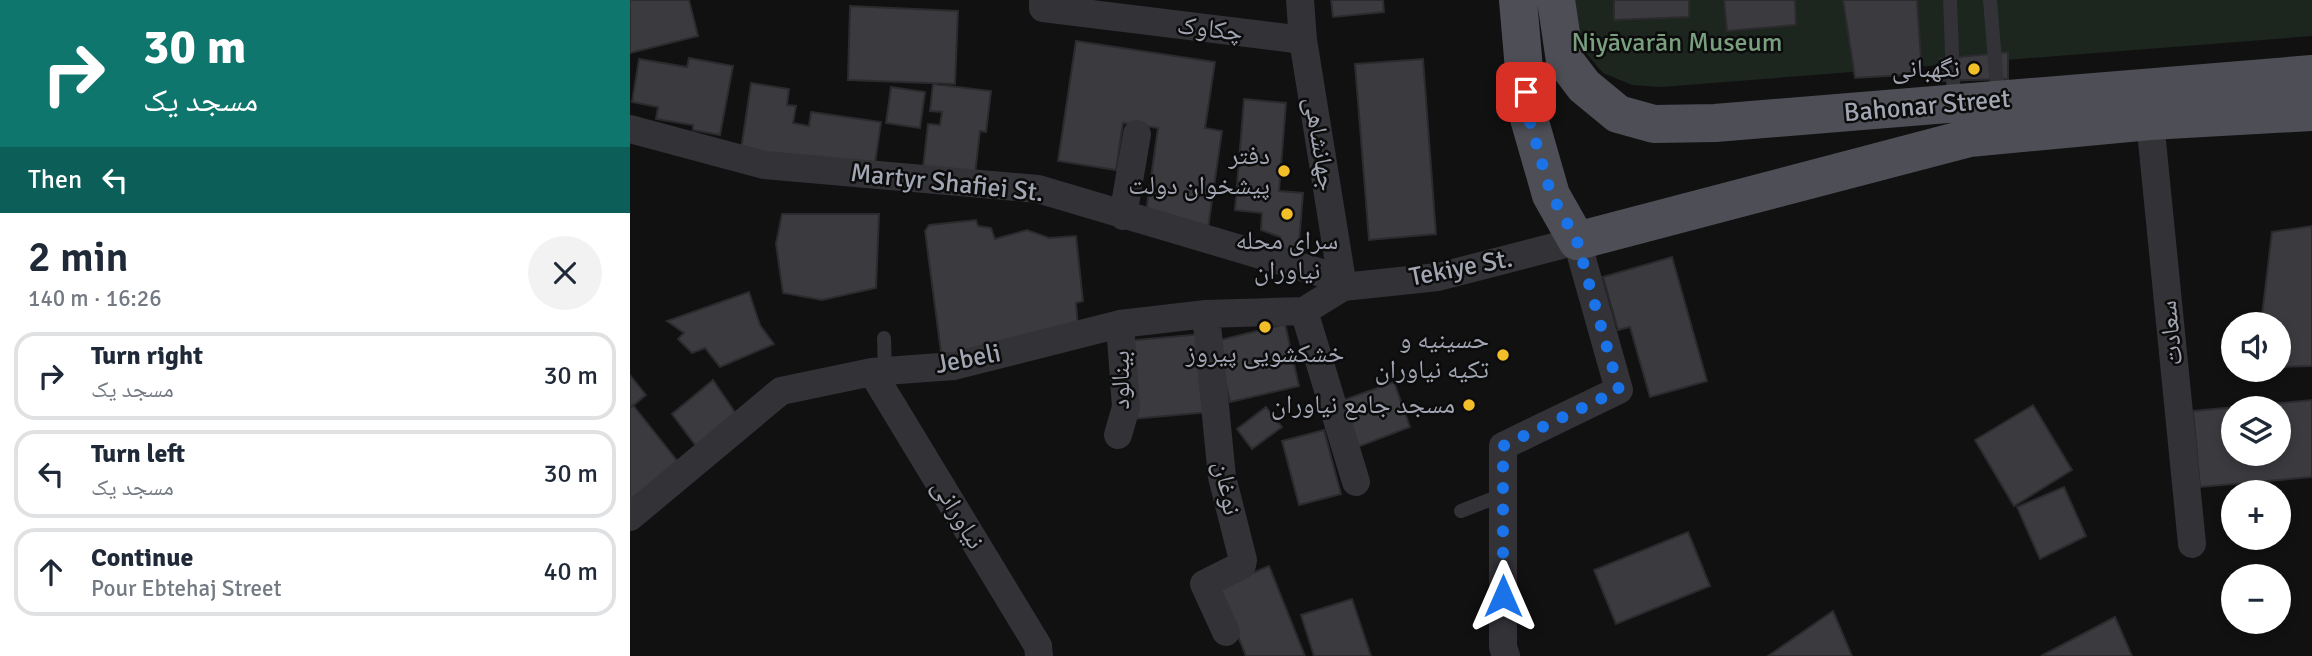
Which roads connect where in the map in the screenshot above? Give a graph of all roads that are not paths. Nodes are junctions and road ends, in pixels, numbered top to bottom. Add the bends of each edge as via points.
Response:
1 (1043, 0) edge
2 (1300, 0) edge
3 (1518, 0) edge
4 (1556, 0) edge
5 (1950, 0) edge
6 (1990, 0) edge
7 (1303, 40) junction
8 (2312, 74) edge
9 (1998, 100) junction
10 (1954, 103) junction
11 (2312, 112) edge
12 (2150, 121) junction
13 (630, 129) edge
14 (1137, 134) dead end
15 (1123, 216) junction
16 (1577, 241) junction
17 (1342, 283) junction
18 (1304, 311) junction
19 (1206, 314) junction
20 (1120, 324) junction
21 (884, 338) dead end
22 (878, 372) junction
23 (1118, 435) dead end
24 (1356, 482) dead end
25 (1502, 495) junction
26 (1461, 511) dead end
27 (630, 517) edge
28 (2192, 544) dead end
29 (1226, 632) dead end
30 (1039, 656) edge
31 (1506, 656) edge

1 - 7 street, چکاوک via 1043,8
2 - 7 street, جهانشاهی
3 - 16 main road via 1528,115 1551,194
4 - 10 main road, Bahonar Street via 1565,61 1584,86 1619,114 1654,124
5 - 10 lane
6 - 9 lane
7 - 17 street, جهانشاهی
8 - 9 main road, Bahonar Street
9 - 10 main road, Bahonar Street
11 - 12 main road, Bahonar Street
12 - 16 main road, Bahonar Street via 1969,138
12 - 28 street, سعادت
13 - 15 street, Martyr Shafiei St. via 764,165 1038,189
14 - 15 street
15 - 17 street, Martyr Shafiei St.
16 - 17 street, Tekiye St. via 1438,278
16 - 25 street via 1619,390 1503,446
17 - 18 street, Jebeli
18 - 19 street, Jebeli
18 - 24 street
19 - 20 street, Jebeli
19 - 29 street, نوغان via 1222,477 1243,560 1242,565 1204,584
20 - 22 street, Jebeli via 954,366
20 - 23 street, بینالود via 1126,407
21 - 22 lane
22 - 27 street, Jebeli via 781,391
22 - 30 street, نیاورانی via 1038,646
25 - 26 lane
25 - 31 street

